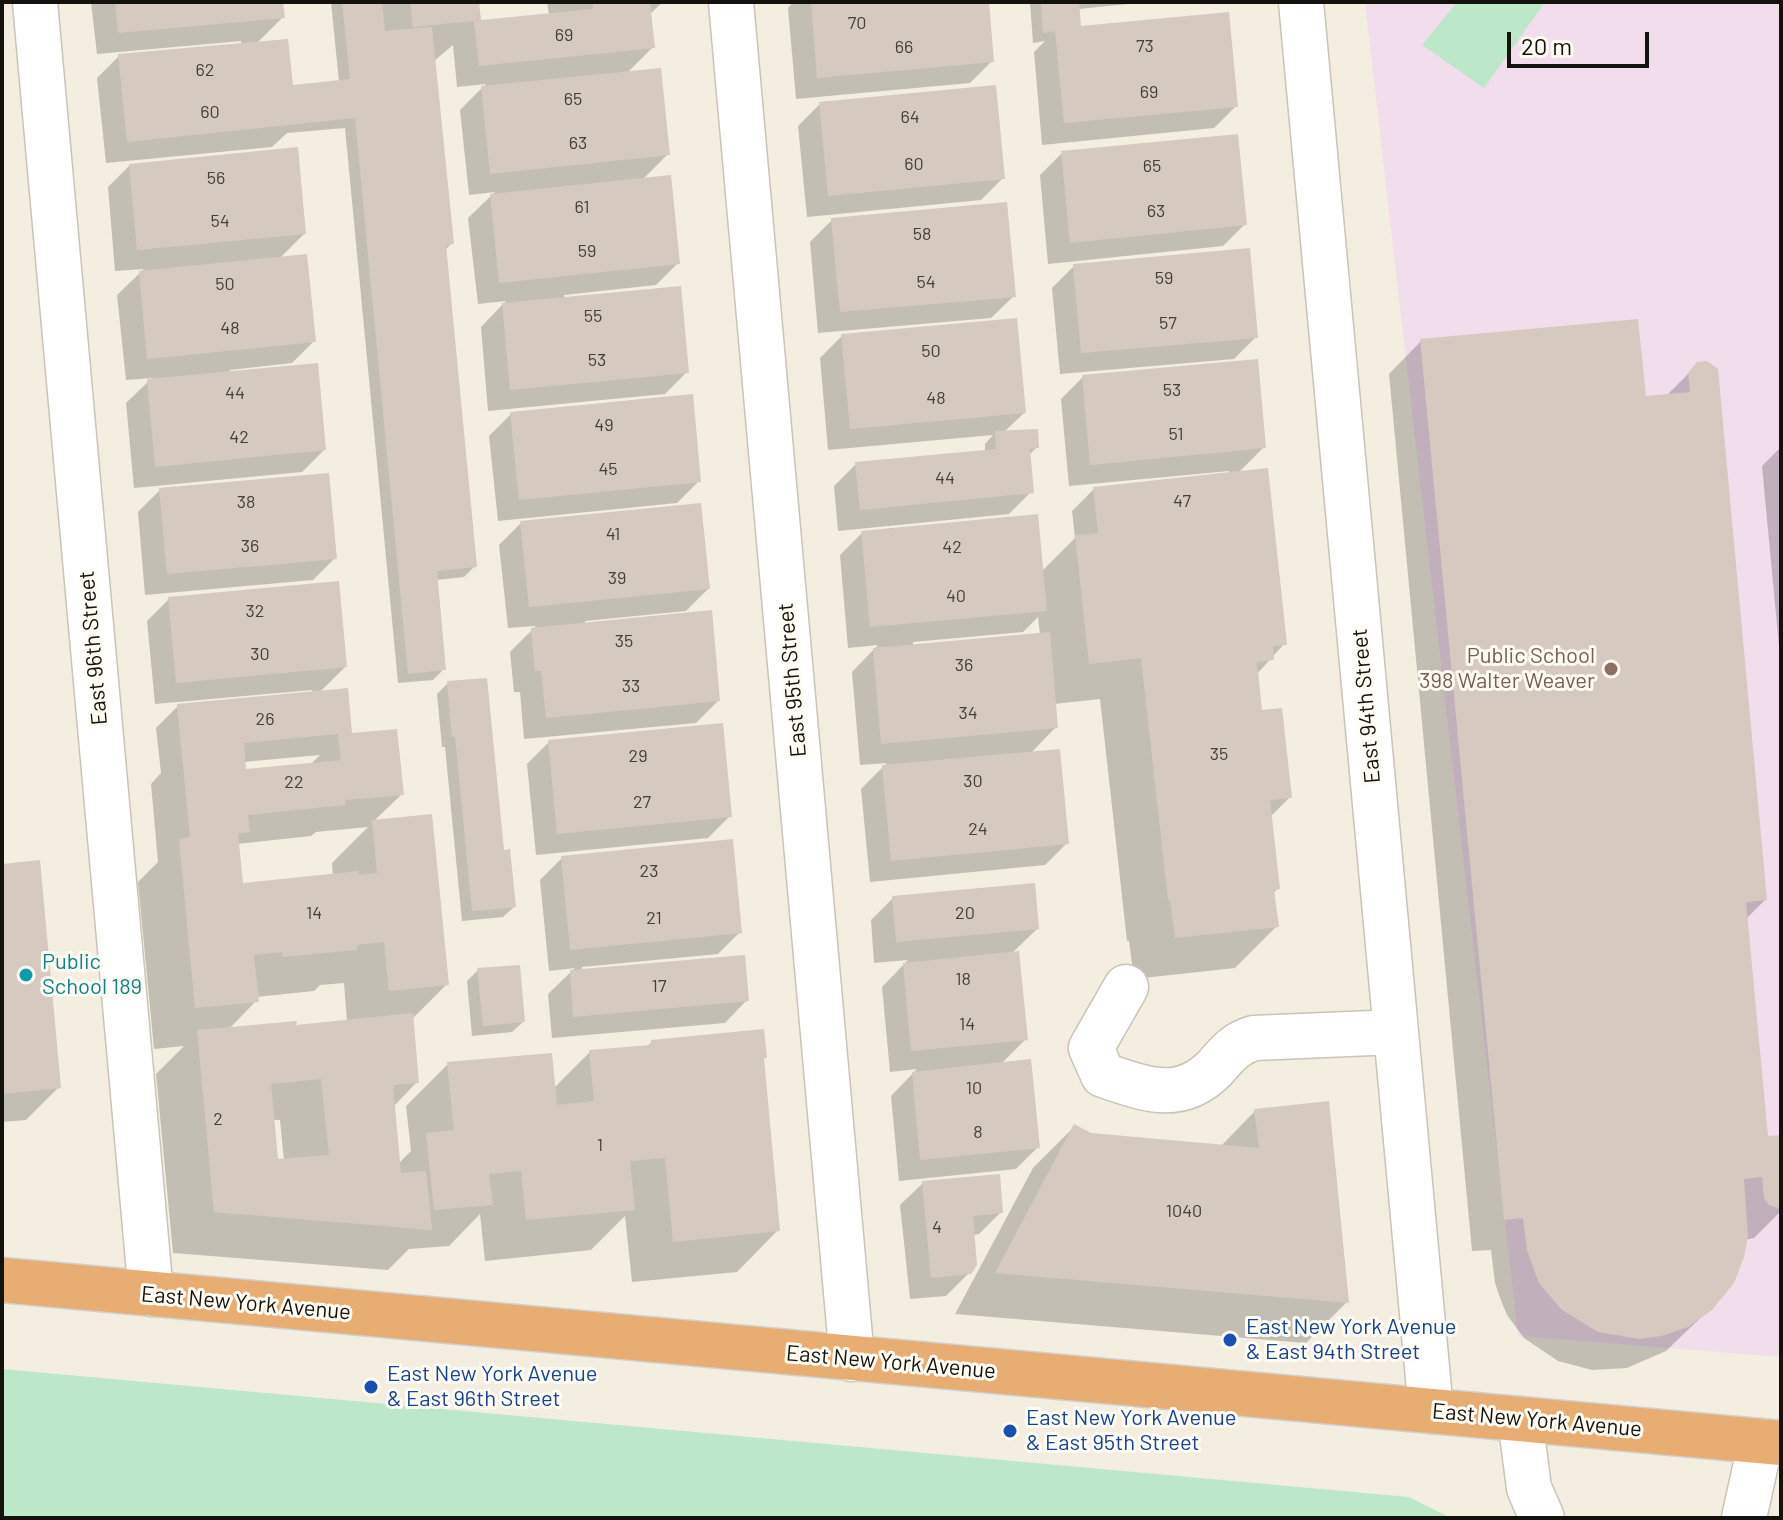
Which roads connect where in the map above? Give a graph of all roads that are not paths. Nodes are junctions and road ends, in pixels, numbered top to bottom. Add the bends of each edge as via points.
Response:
1 (35, 2) edge
2 (731, 2) edge
3 (1301, 2) edge
4 (1126, 987) dead end
5 (1396, 1032) junction
6 (2, 1280) edge
7 (151, 1294) junction
8 (852, 1359) junction
9 (1431, 1411) junction
10 (1520, 1419) junction
11 (1771, 1442) edge
12 (1542, 1518) edge
13 (1744, 1518) edge

1 - 7 street, East 96th Street
2 - 8 street, East 95th Street
3 - 5 street, East 94th Street
4 - 5 street via 1091,1048 1103,1075 1151,1091 1202,1081 1239,1042 1254,1038
5 - 9 street, East 94th Street
6 - 7 main road, East New York Avenue
7 - 8 main road, East New York Avenue
8 - 9 main road, East New York Avenue
9 - 10 main road, East New York Avenue
10 - 11 main road, East New York Avenue
10 - 12 street via 1529,1488
11 - 13 street

